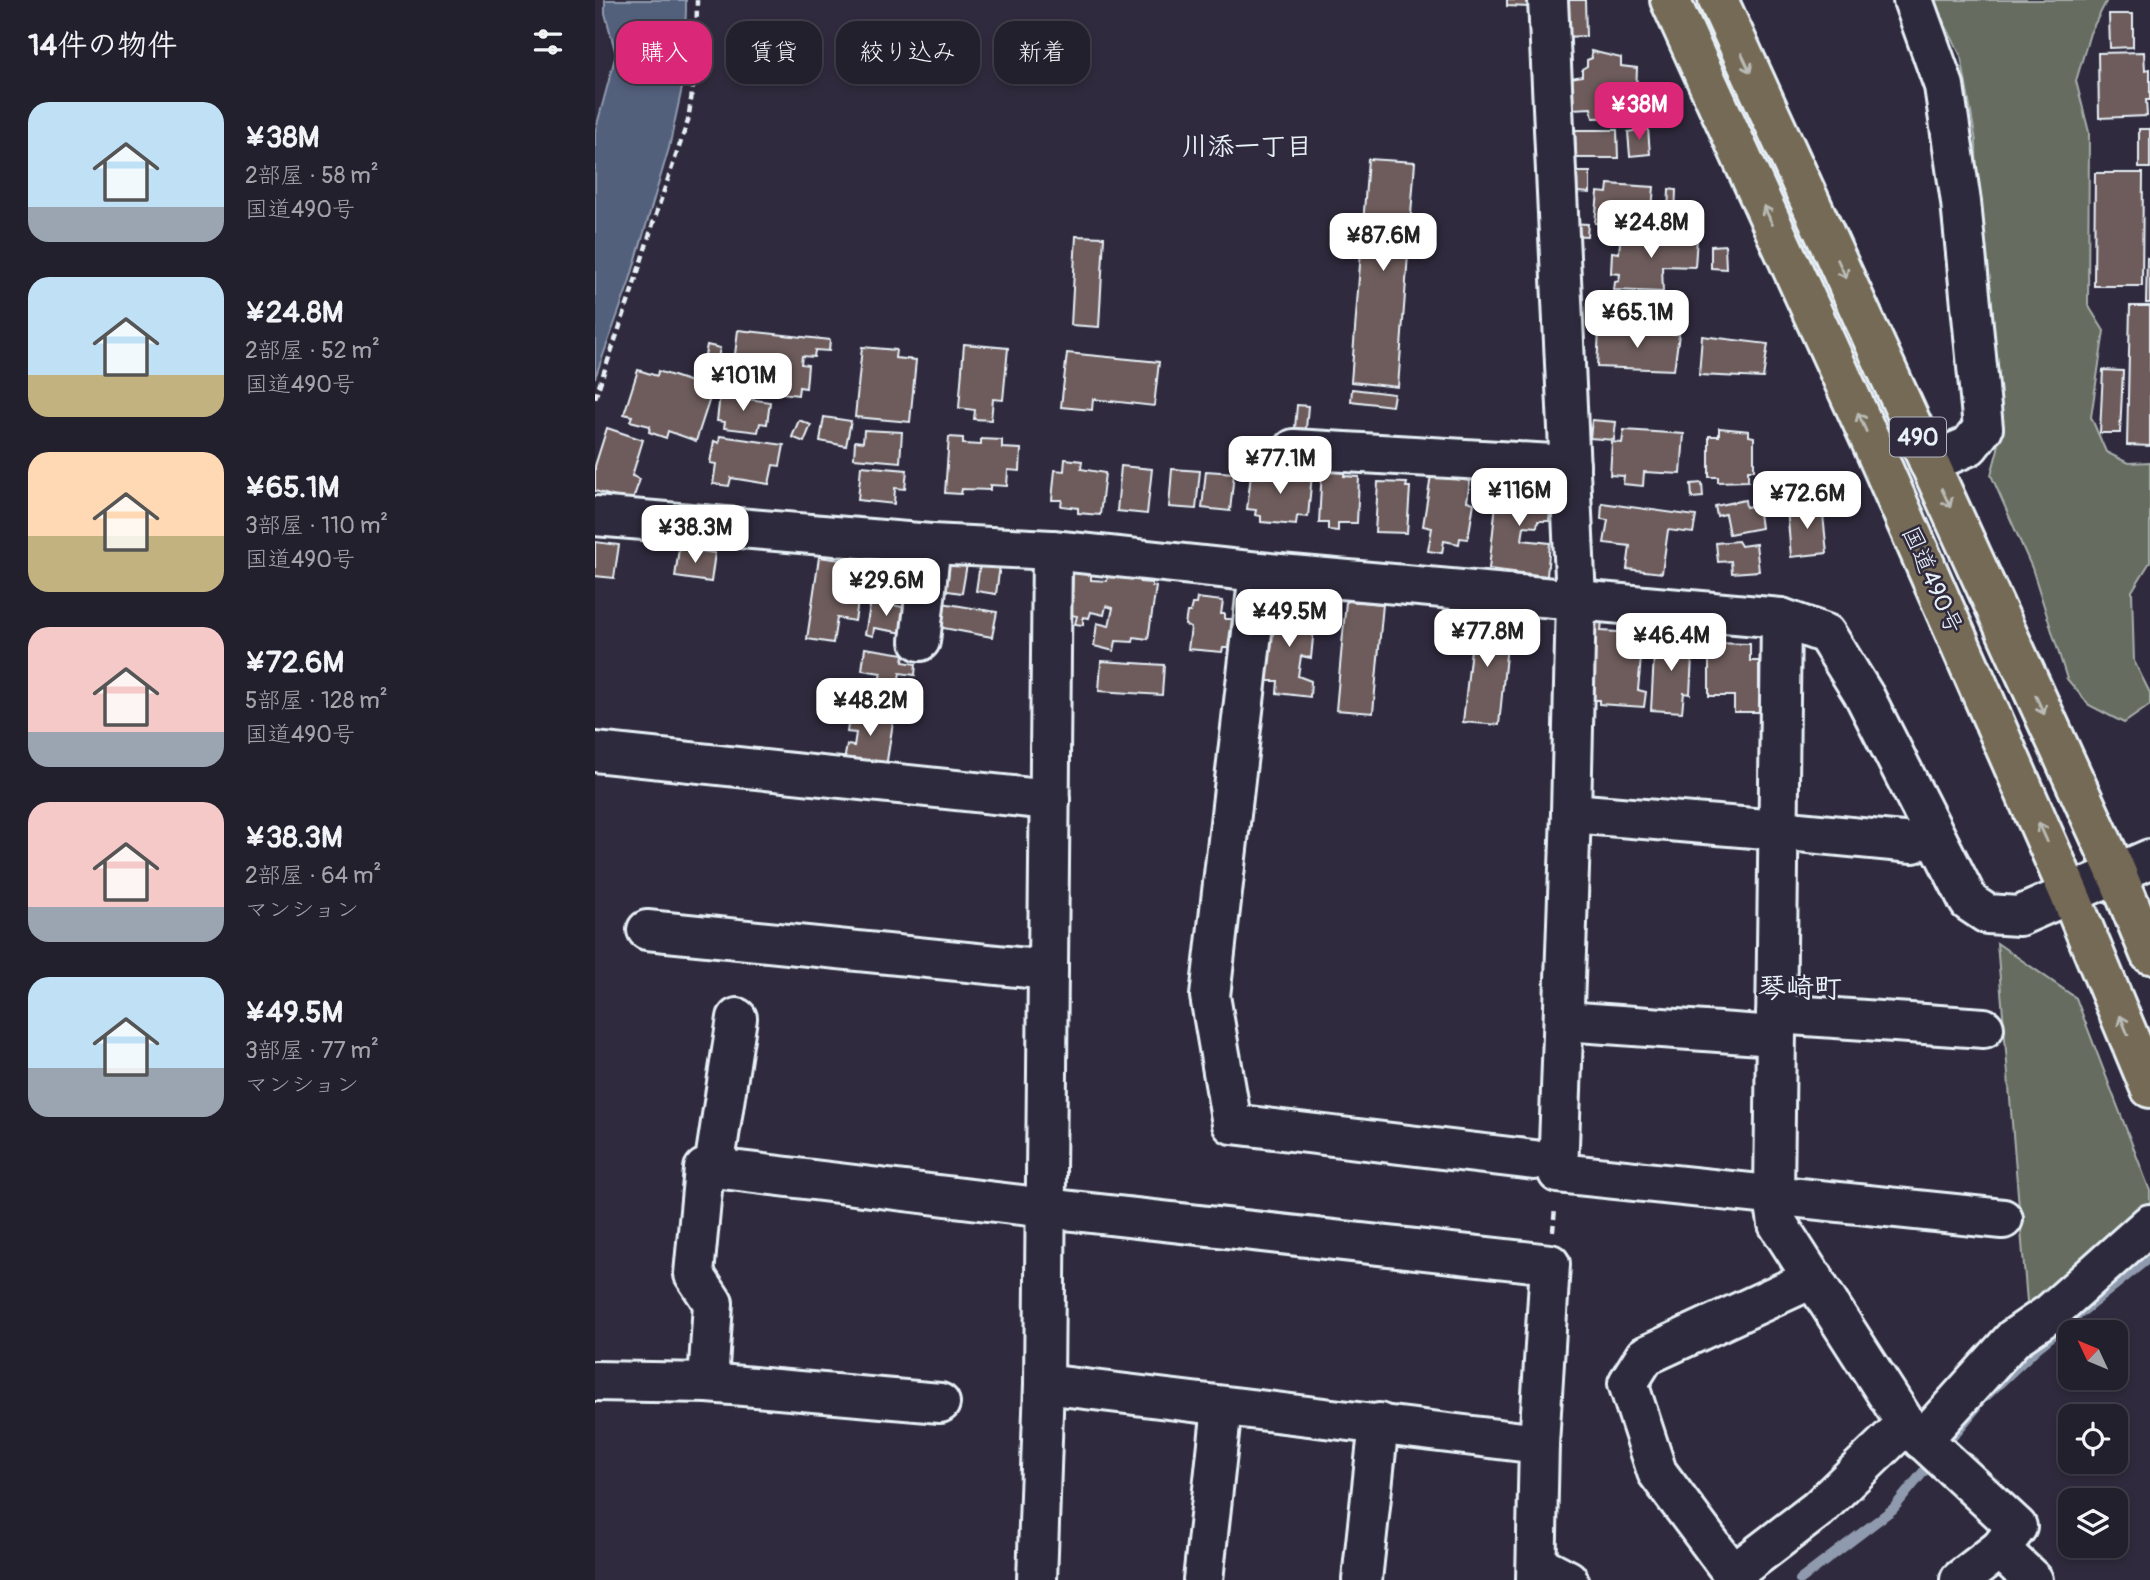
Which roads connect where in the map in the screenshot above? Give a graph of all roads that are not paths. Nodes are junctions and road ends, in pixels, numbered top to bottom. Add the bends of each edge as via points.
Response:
1 (1548, 0) edge
2 (1670, 0) edge
3 (1719, 0) edge
4 (1913, 0) edge
5 (1294, 449) dead end
6 (1929, 463) junction
7 (1570, 465) junction
8 (595, 516) edge
9 (931, 544) junction
10 (1052, 550) junction
11 (1259, 572) junction
12 (1576, 599) junction
13 (1781, 618) junction
14 (920, 641) dead end
15 (595, 752) edge
16 (1050, 800) junction
17 (1571, 813) junction
18 (1778, 830) junction
19 (1913, 843) dead end
20 (2134, 866) edge
21 (2070, 895) junction
22 (647, 930) dead end
23 (2150, 954) edge
24 (1048, 970) junction
25 (737, 1018) dead end
26 (1564, 1021) junction
27 (1776, 1025) junction
28 (1984, 1028) dead end
29 (2150, 1088) edge
30 (1546, 1166) junction
31 (714, 1168) junction
32 (1774, 1196) junction
33 (1046, 1208) junction
34 (2003, 1219) dead end
35 (2150, 1224) edge
36 (1814, 1278) junction
37 (595, 1381) edge
38 (708, 1383) junction
39 (1044, 1384) junction
40 (940, 1403) dead end
41 (1222, 1407) junction
42 (1379, 1423) junction
43 (1914, 1432) junction
44 (1539, 1444) junction
45 (2000, 1549) junction
46 (1547, 1575) edge
47 (1038, 1580) edge
48 (1203, 1580) edge
49 (1361, 1580) edge
50 (1960, 1580) edge
51 (2033, 1580) edge

1 - 7 street
21 -> 2 highway, 国道490号 / 490
3 -> 6 highway, 国道490号 / 490
4 - 6 street via 1944,86 1961,202 1983,428 1969,446
5 - 7 street
6 -> 20 highway, 国道490号 / 490
7 - 12 street
8 - 9 street
9 - 10 street
9 - 14 street
10 - 11 street
10 - 16 street
11 - 12 street
11 - 30 street via 1210,996 1232,1124
12 - 13 street
12 - 17 street
13 - 18 street
13 - 21 street via 1825,634 1833,645 1865,697 1969,902 1987,914 2019,916
15 - 16 street
16 - 24 street
17 - 18 street
17 - 26 street
18 - 19 street
18 - 27 street
20 - 21 street
20 - 23 highway, 国道490号 / 490
29 -> 21 highway, 国道490号 / 490
22 - 24 street
24 - 33 street
25 - 31 street
26 - 27 street
26 - 30 street
27 - 28 street
27 - 32 street
30 - 32 street
31 - 33 street
31 - 38 street via 704,1169 694,1274 713,1303
32 - 34 street
32 - 36 street via 1778,1224
33 - 39 street
33 - 44 street via 1551,1264
35 - 43 street via 2049,1314 2014,1338
36 - 43 street
36 - 43 street via 1645,1356 1628,1383 1657,1472 1733,1574
37 - 38 street
38 - 40 street
39 - 41 street
39 - 47 street
41 - 42 street
41 - 48 street
42 - 44 street
42 - 49 street
43 - 45 street via 2017,1527
44 - 46 street
45 - 50 street
45 - 51 street

